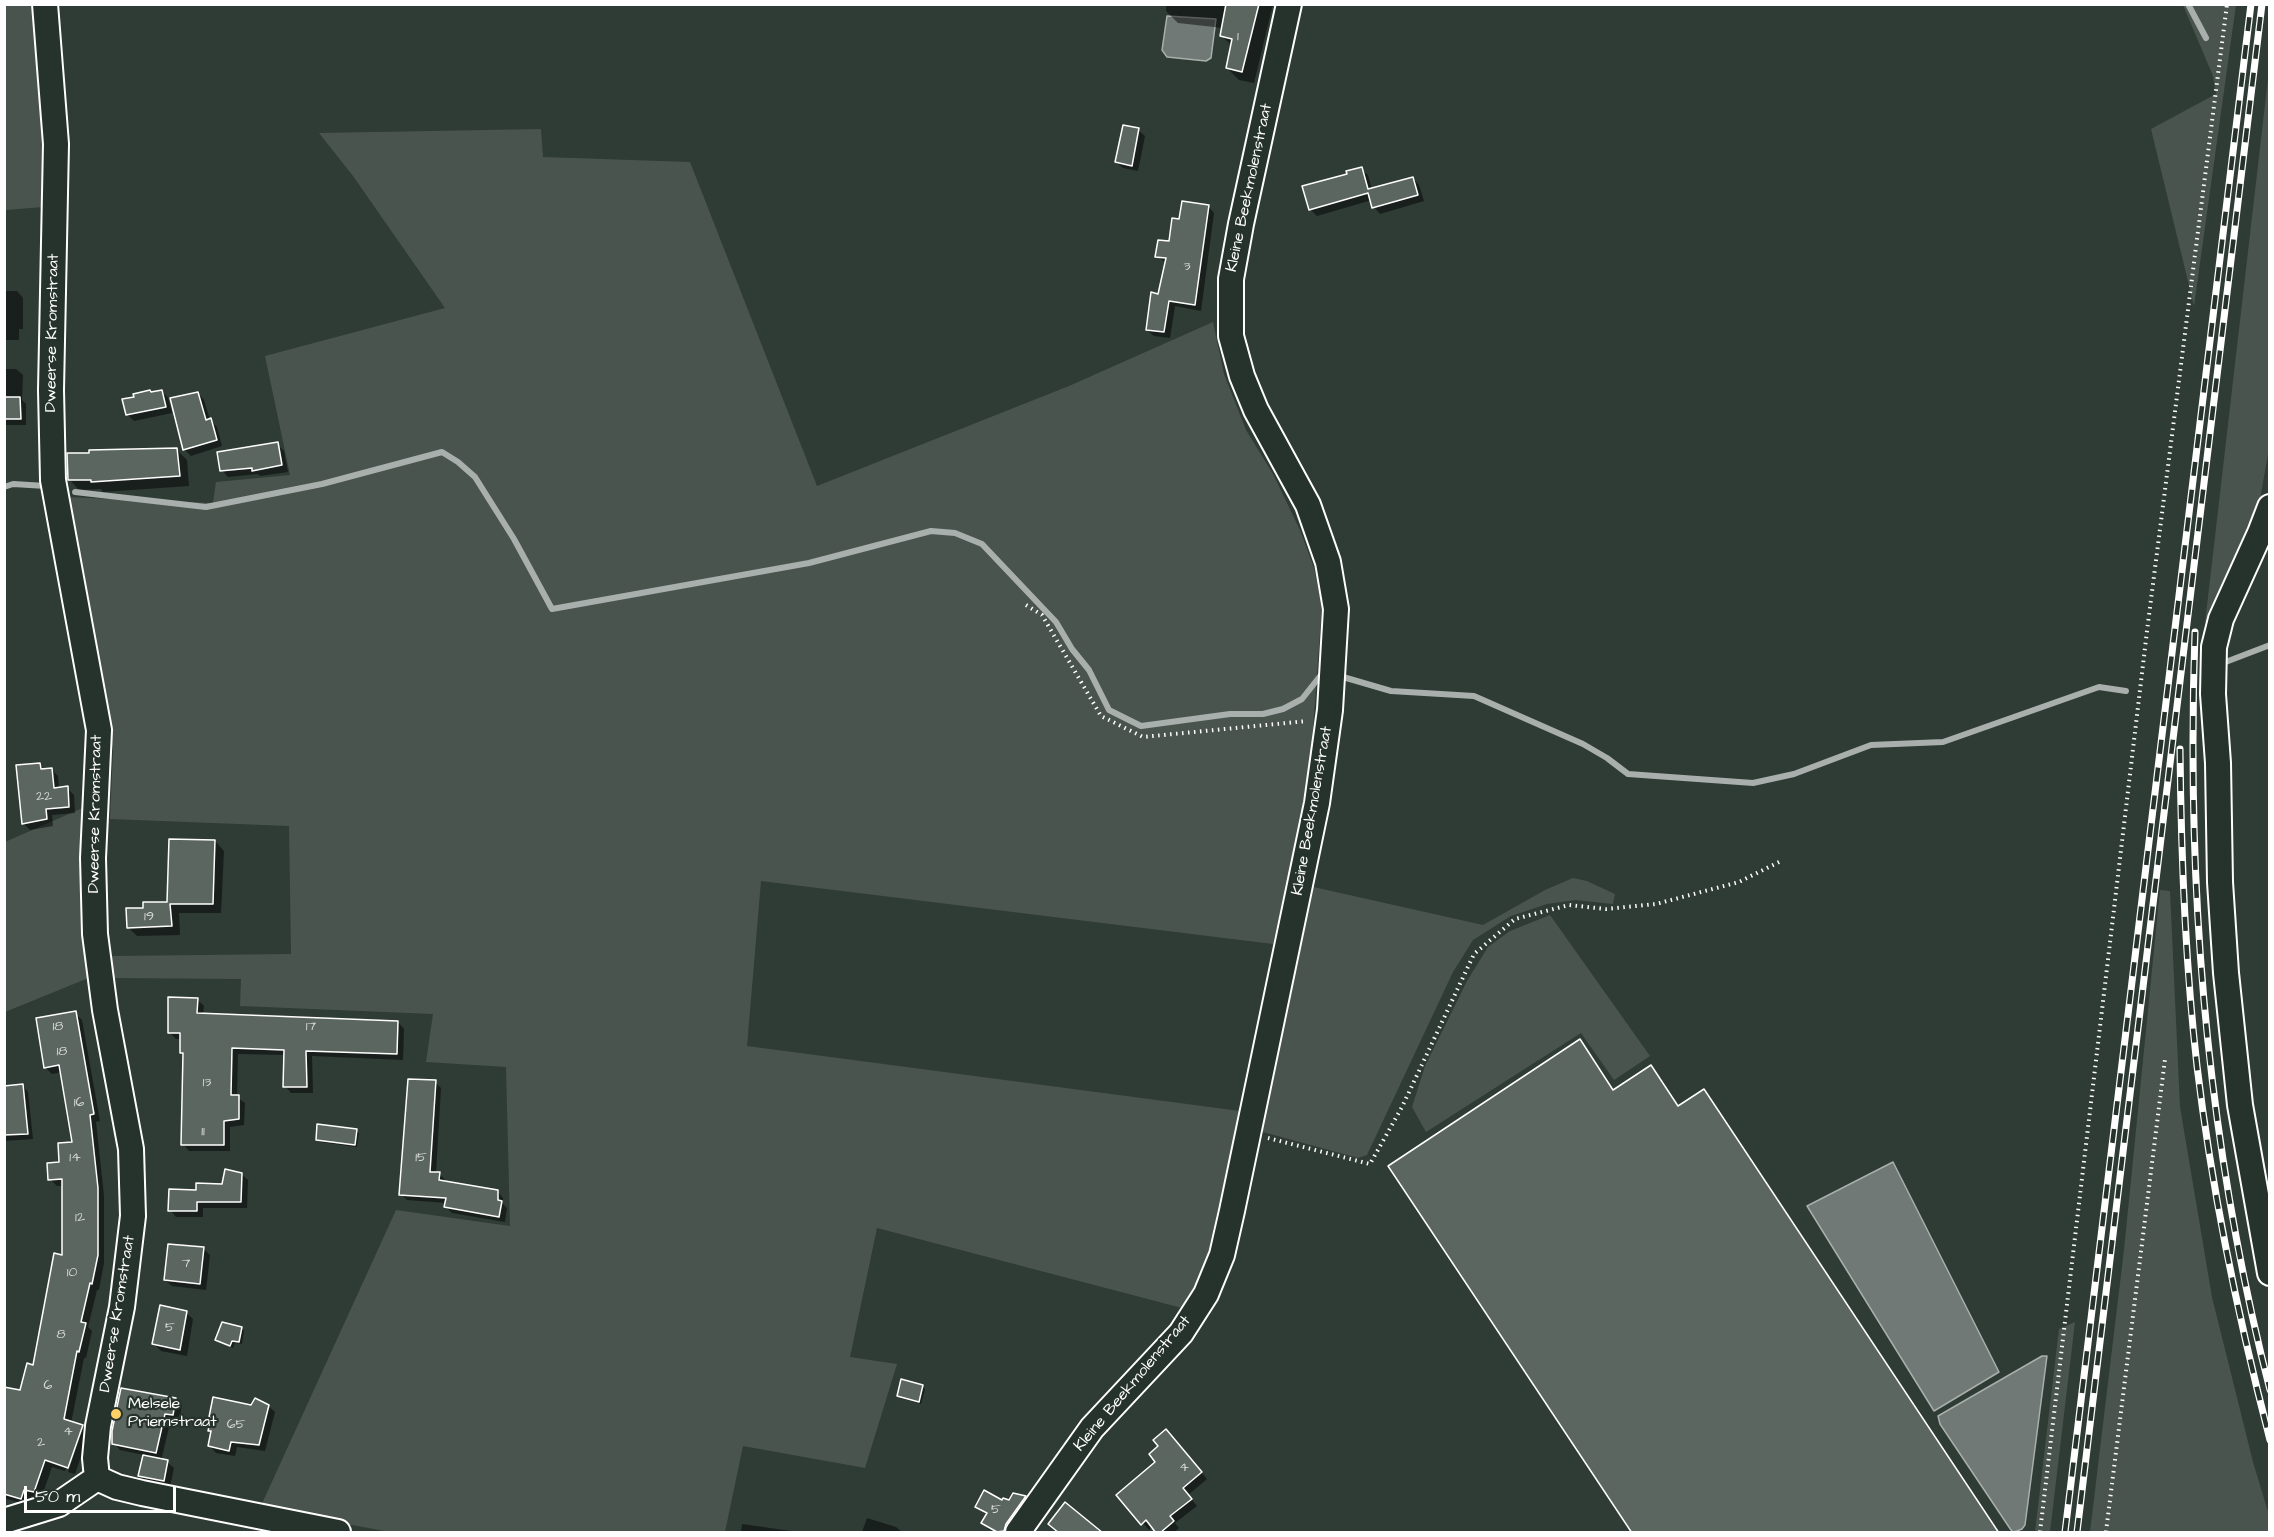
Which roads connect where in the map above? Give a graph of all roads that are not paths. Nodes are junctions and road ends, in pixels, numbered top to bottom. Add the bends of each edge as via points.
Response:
1 (45, 4) edge
2 (1289, 4) edge
3 (2270, 507) edge
4 (2270, 1273) edge
5 (97, 1478) junction
6 (4, 1521) edge
7 (338, 1533) edge
8 (1018, 1533) edge

1 - 5 street, Dweerse Kromstraat via 56,144 53,480 99,730 93,858 95,934 131,1149 134,1216 122,1307 98,1426
2 - 8 street, Kleine Beekmolenstraat via 1231,279 1231,336 1256,410 1308,505 1329,562 1336,609 1329,720 1317,803 1222,1255 1206,1294 1181,1333 1092,1428
3 - 4 street via 2221,619 2214,647 2213,694 2226,973 2240,1105
5 - 6 street via 59,1504
5 - 7 street via 142,1493

